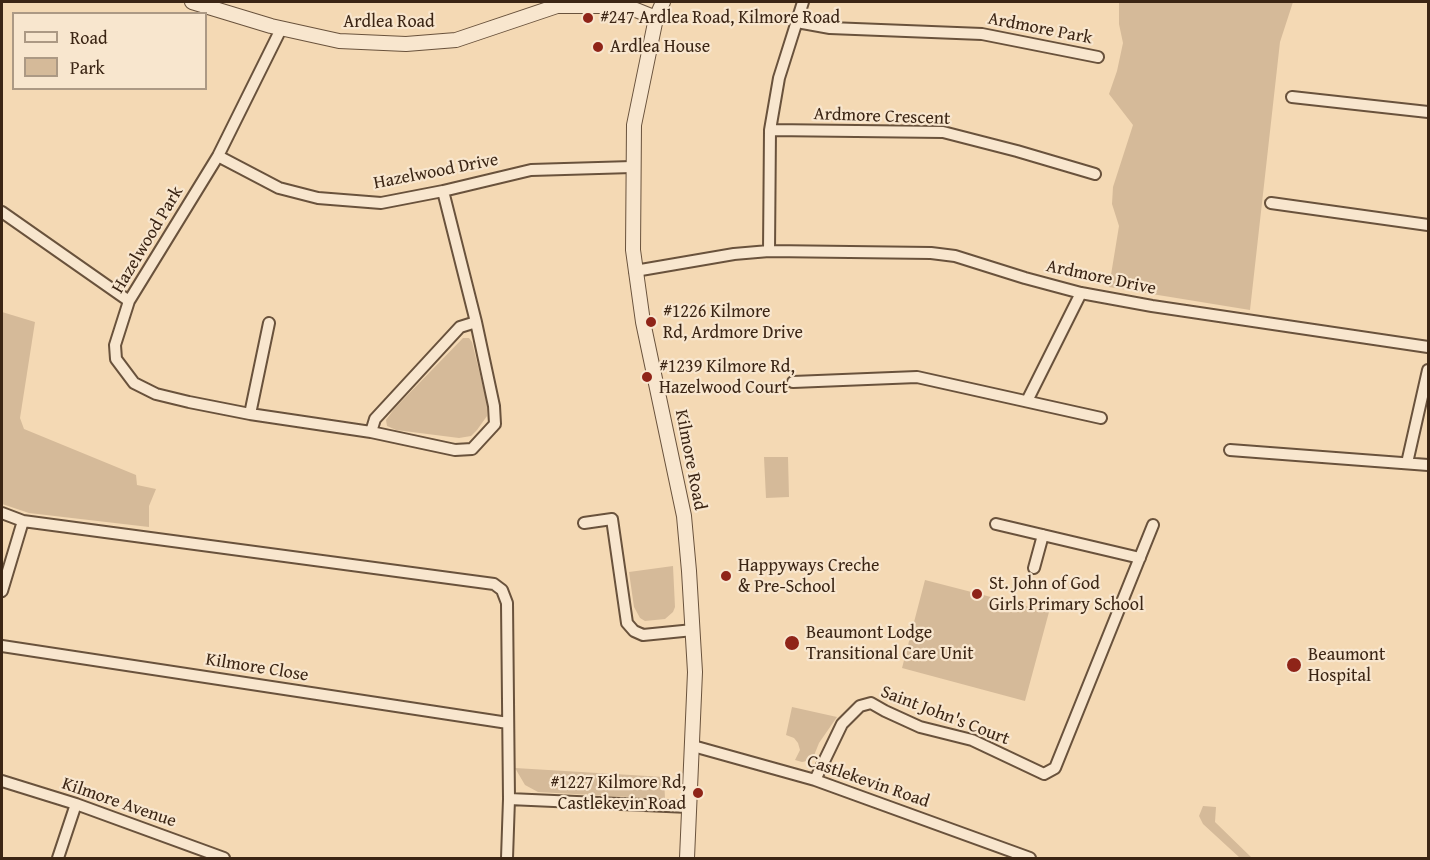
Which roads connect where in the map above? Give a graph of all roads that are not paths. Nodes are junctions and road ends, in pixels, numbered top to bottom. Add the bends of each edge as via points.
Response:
1 (192, 2) edge
2 (663, 2) edge
3 (803, 2) edge
4 (556, 4) edge
5 (232, 7) edge
6 (656, 18) junction
7 (796, 22) junction
8 (281, 29) junction
9 (1098, 57) dead end
10 (1292, 97) dead end
11 (1428, 112) edge
12 (770, 130) junction
13 (218, 156) junction
14 (632, 167) junction
15 (1095, 174) dead end
16 (443, 191) junction
17 (1271, 203) dead end
18 (2, 212) edge
19 (1428, 225) edge
20 (768, 251) junction
21 (634, 271) junction
22 (1081, 292) junction
23 (129, 301) junction
24 (476, 322) junction
25 (269, 324) dead end
26 (1428, 347) edge
27 (1428, 370) edge
28 (792, 382) dead end
29 (1027, 401) junction
30 (250, 414) junction
31 (1101, 418) dead end
32 (371, 432) junction
33 (1230, 450) dead end
34 (1407, 463) junction
35 (1428, 465) edge
36 (2, 513) edge
37 (23, 520) junction
38 (584, 523) dead end
39 (996, 524) dead end
40 (1153, 525) dead end
41 (1042, 535) junction
42 (1140, 558) junction
43 (1034, 568) dead end
44 (2, 591) edge
45 (693, 630) junction
46 (2, 646) edge
47 (508, 723) junction
48 (693, 746) junction
49 (815, 780) junction
50 (2, 782) edge
51 (509, 799) junction
52 (76, 804) junction
53 (689, 807) junction
54 (57, 858) edge
55 (224, 858) edge
56 (507, 858) edge
57 (687, 858) edge
58 (1030, 858) edge

1 - 5 street, Ardlea Road
2 - 6 street, Kilmore Road
3 - 7 street
4 - 6 street, Ardlea Road via 610,6
4 - 8 street, Ardlea Road via 456,40 406,44 339,41
5 - 8 street, Ardlea Road
6 - 14 street, Kilmore Road via 634,125
7 - 9 street, Ardmore Park via 830,28 982,34
7 - 12 street via 779,78
8 - 13 street, Hazelwood Park
10 - 11 street
12 - 15 street, Ardmore Crescent via 943,132
12 - 20 street
13 - 16 street, Hazelwood Drive via 279,188 318,198 381,203
13 - 23 street, Hazelwood Park
14 - 16 street, Hazelwood Drive via 531,170
14 - 21 street, Kilmore Road
16 - 24 street, Hazelwood Park
17 - 19 street
18 - 23 street
20 - 21 street, Ardmore Drive
20 - 22 street, Ardmore Drive via 955,256
21 - 45 street, Kilmore Road via 684,516
22 - 26 street, Ardmore Drive
22 - 29 street
23 - 30 street, Hazelwood Park via 115,345 116,359 134,382 156,394
24 - 32 street via 460,327 375,419
24 - 32 street, Hazelwood Park via 494,406 495,424 483,438 472,449 455,450
25 - 30 street
27 - 34 street
28 - 29 street via 917,377
29 - 31 street
30 - 32 street, Hazelwood Park
33 - 34 street
34 - 35 street
36 - 37 street
37 - 44 street
37 - 47 street via 494,584 502,590 507,603
38 - 45 street via 612,519 627,624 634,631 643,635
39 - 41 street
40 - 42 street, Saint John's Court
41 - 42 street
41 - 43 street
42 - 49 street, Saint John's Court via 1055,768 1044,774 972,740 920,727 871,703 860,706 842,724
45 - 48 street, Kilmore Road
46 - 47 street, Kilmore Close
47 - 51 street
48 - 49 street, Castlekevin Road
48 - 53 street, Kilmore Road
49 - 58 street, Castlekevin Road
50 - 52 street, Kilmore Avenue
51 - 53 street
51 - 56 street
52 - 54 street
52 - 55 street, Kilmore Avenue
53 - 57 street, Kilmore Road

